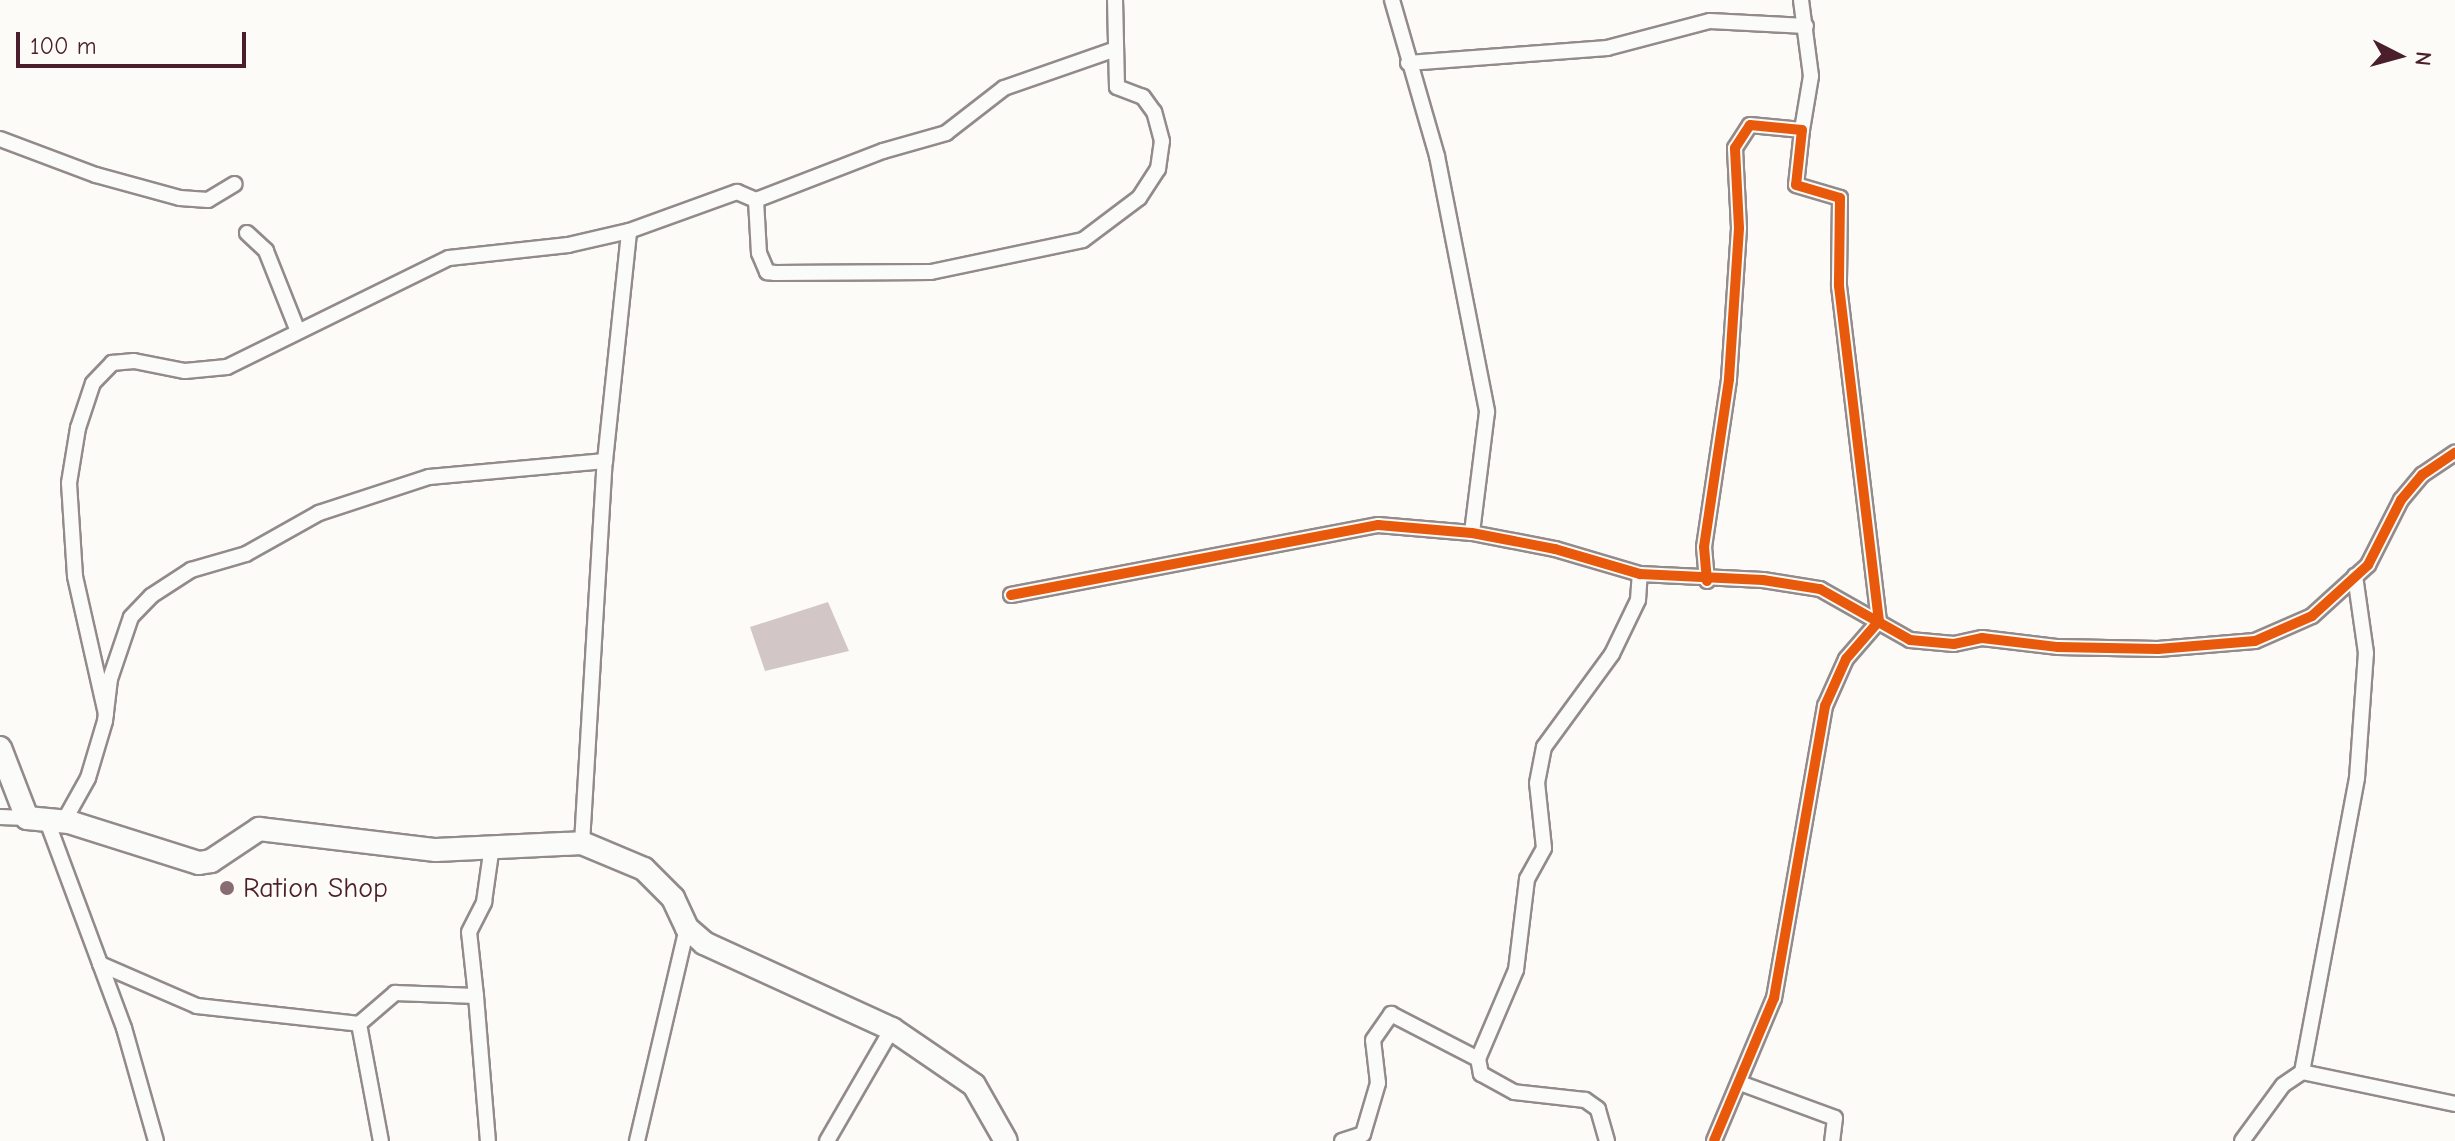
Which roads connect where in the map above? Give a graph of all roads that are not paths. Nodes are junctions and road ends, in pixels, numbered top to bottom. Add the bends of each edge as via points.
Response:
1 (1115, 0) edge
2 (1392, 0) edge
3 (1801, 0) edge
4 (1806, 26) junction
5 (1113, 50) junction
6 (1408, 63) junction
7 (1802, 130) junction
8 (0, 139) edge
9 (235, 184) dead end
10 (756, 200) junction
11 (629, 231) junction
12 (247, 233) dead end
13 (297, 329) junction
14 (2455, 453) edge
15 (605, 461) junction
16 (1472, 533) junction
17 (1640, 574) junction
18 (2355, 576) junction
19 (1707, 581) junction
20 (1011, 595) dead end
21 (1879, 621) junction
22 (106, 714) junction
23 (0, 748) edge
24 (0, 817) edge
25 (46, 820) junction
26 (582, 843) junction
27 (492, 846) junction
28 (687, 928) junction
29 (100, 964) junction
30 (476, 996) junction
31 (359, 1024) junction
32 (892, 1029) junction
33 (1478, 1059) junction
34 (2302, 1072) junction
35 (1740, 1083) junction
36 (2455, 1104) edge
37 (156, 1141) edge
38 (381, 1141) edge
39 (488, 1141) edge
40 (637, 1141) edge
41 (827, 1141) edge
42 (1006, 1141) edge
43 (1342, 1141) edge
44 (1607, 1141) edge
45 (1714, 1141) edge
46 (1832, 1141) edge
47 (2242, 1141) edge

1 - 5 street
2 - 6 street
3 - 4 street
4 - 6 street via 1710,21 1607,48
4 - 7 street via 1811,76
5 - 10 street via 1004,88 946,133
5 - 10 street via 1117,87 1143,97 1154,112 1162,141 1158,169 1139,198 1083,240 931,272 775,273 767,272 759,253
6 - 16 street via 1437,156 1487,412
7 - 19 street via 1750,125 1735,148 1739,228 1726,405 1704,547
7 - 21 street via 1796,185 1840,198 1839,286
8 - 9 street via 96,175 180,198 208,200
10 - 11 street via 737,192
11 - 13 street via 568,245 449,258
11 - 15 street
12 - 13 street via 266,251
13 - 22 street via 227,367 185,371 134,361 112,363 93,383 78,428 69,483 69,539 83,629
14 - 18 street via 2408,491 2368,565
15 - 22 street via 429,477 319,513 246,554 191,570 151,596 131,617 110,679
15 - 26 street
16 - 17 street via 1555,549
16 - 20 street via 1378,525
17 - 19 street
17 - 33 street via 1638,600 1612,654 1544,747 1537,783 1544,848 1527,879 1516,970
18 - 21 street via 2312,616 2255,641 2158,649 2058,647 1982,638 1954,644 1910,640
18 - 34 street via 2366,653 2357,778
19 - 21 street via 1763,580 1820,589
21 - 35 street via 1846,659 1825,706 1774,998
22 - 25 street via 88,778
23 - 25 main road
24 - 25 street
25 - 27 main road via 199,863 211,861 259,829 436,850
25 - 29 street
26 - 27 main road
26 - 28 main road via 644,869 673,898
27 - 30 street via 484,902 469,932
28 - 32 main road via 704,943
28 - 40 street
29 - 31 street via 197,1006
29 - 37 street
30 - 31 street via 395,993
30 - 39 street
31 - 38 street
32 - 41 street
32 - 42 main road via 974,1085
33 - 43 street via 1391,1014 1373,1040 1378,1083 1363,1134
33 - 44 street via 1481,1074 1514,1092 1585,1100 1598,1109
34 - 36 street
34 - 47 street via 2283,1085
35 - 45 street
35 - 46 street via 1835,1118

